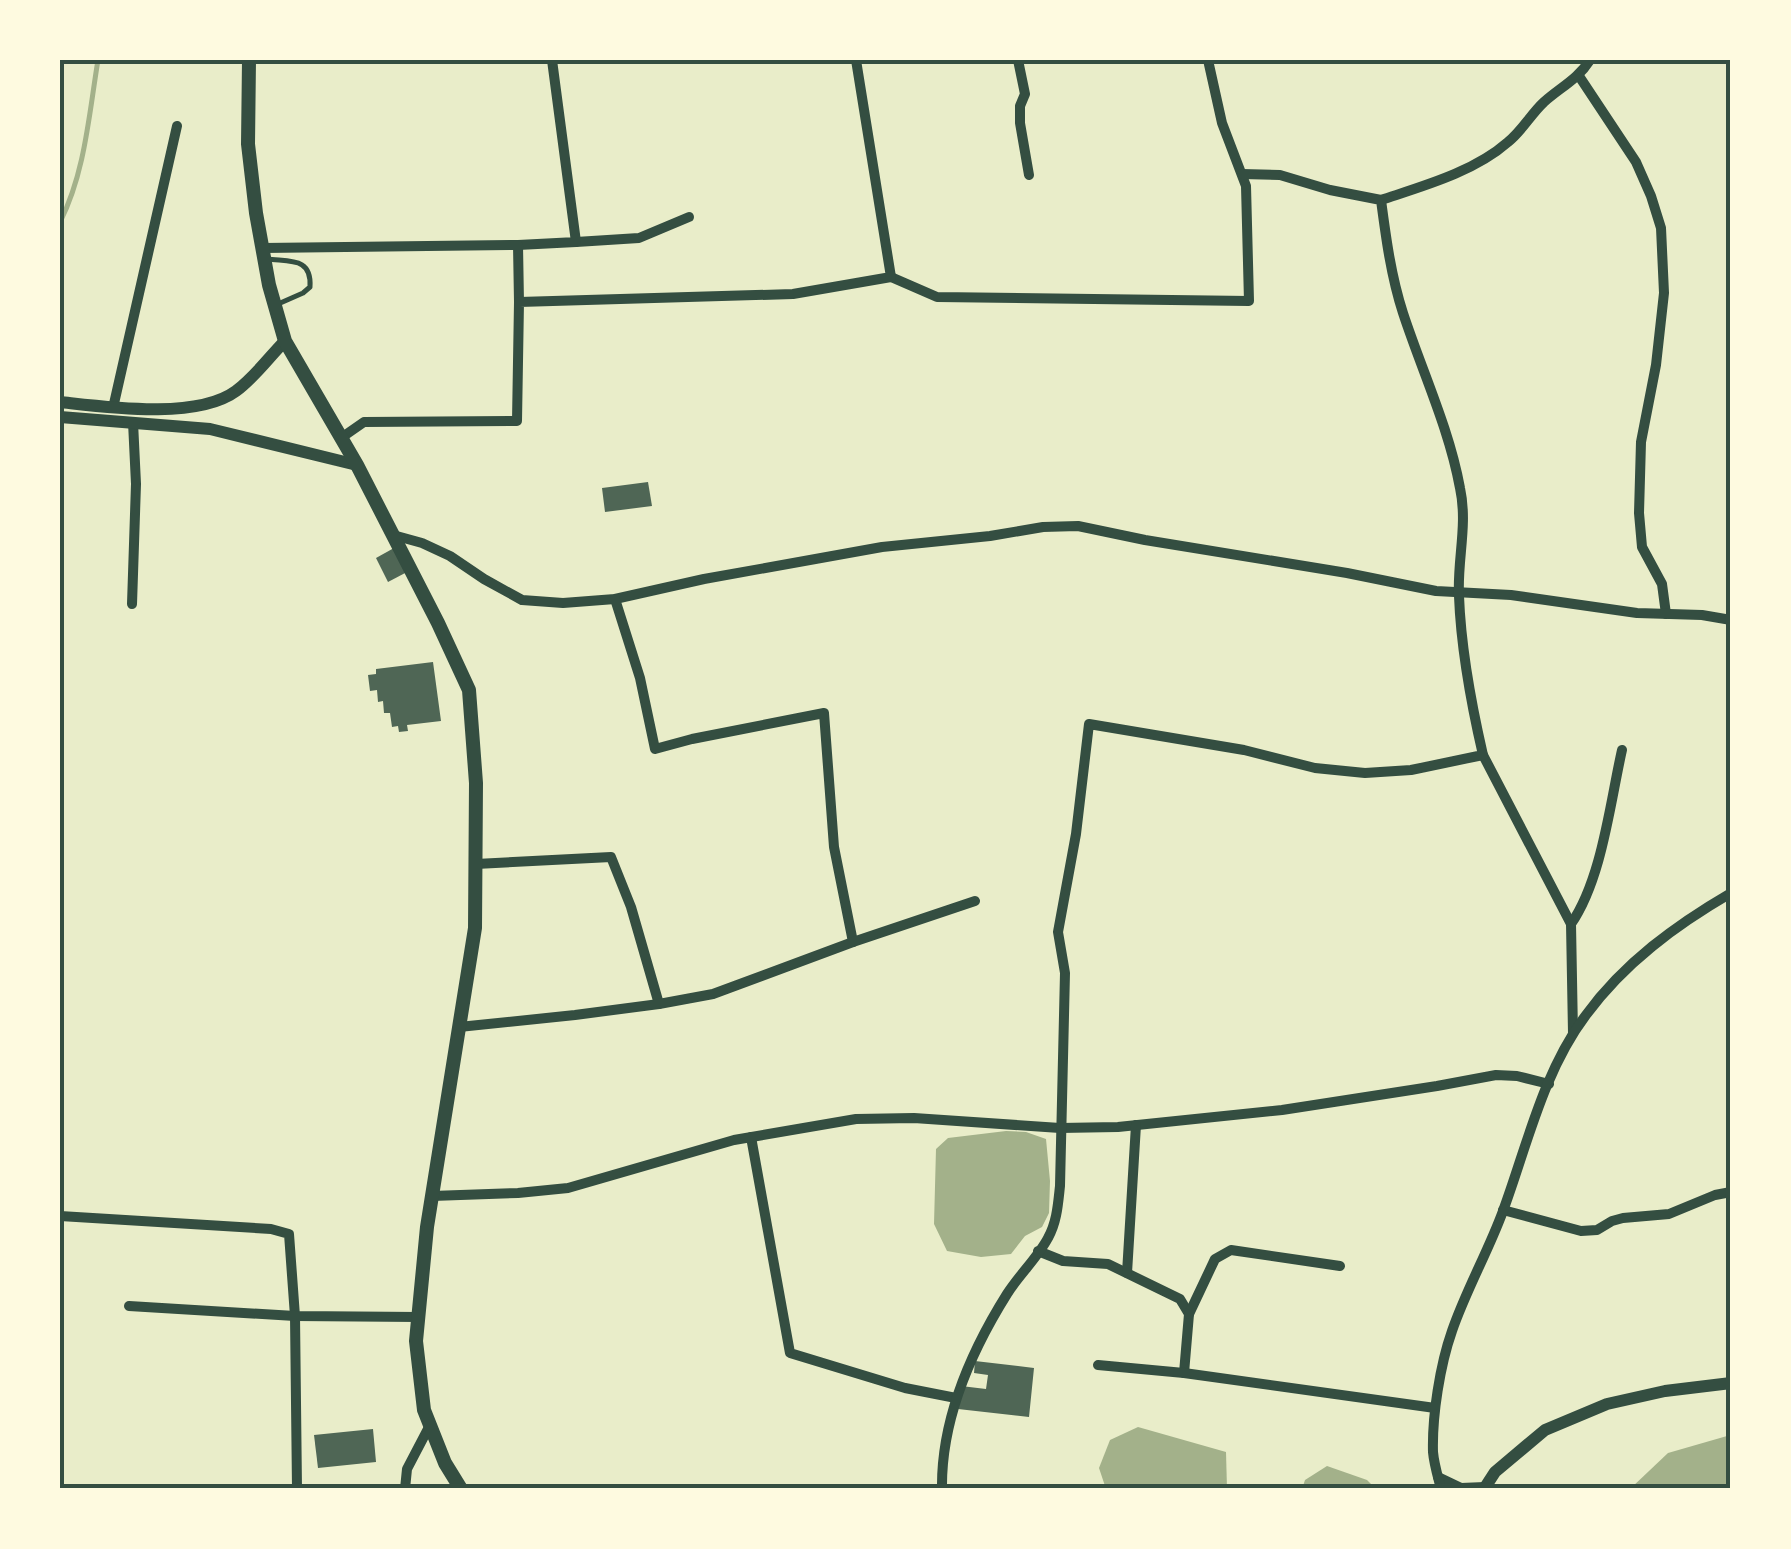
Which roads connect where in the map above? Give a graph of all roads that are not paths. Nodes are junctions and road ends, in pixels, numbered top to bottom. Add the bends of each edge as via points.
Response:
1 (250, 60) edge
2 (552, 60) edge
3 (856, 60) edge
4 (1018, 60) edge
5 (1208, 60) edge
6 (1590, 60) edge
7 (1579, 76) junction
8 (177, 126) dead end
9 (1242, 174) junction
10 (1029, 176) dead end
11 (1381, 200) junction
12 (689, 217) dead end
13 (576, 242) junction
14 (518, 245) junction
15 (264, 253) junction
16 (892, 277) junction
17 (520, 302) junction
18 (275, 305) junction
19 (286, 340) junction
20 (60, 402) edge
21 (112, 408) junction
22 (60, 417) edge
23 (133, 422) junction
24 (341, 438) junction
25 (357, 465) junction
26 (392, 534) junction
27 (1458, 592) junction
28 (615, 599) junction
29 (132, 604) dead end
30 (1666, 614) junction
31 (1731, 620) edge
32 (1622, 750) dead end
33 (1483, 755) junction
34 (476, 864) junction
35 (1731, 893) edge
36 (975, 901) dead end
37 (1572, 924) junction
38 (854, 942) junction
39 (659, 1004) junction
40 (459, 1027) junction
41 (1574, 1034) junction
42 (1549, 1084) junction
43 (1136, 1126) junction
44 (1060, 1128) junction
45 (751, 1137) junction
46 (1731, 1192) edge
47 (432, 1196) junction
48 (1504, 1210) junction
49 (60, 1216) edge
50 (1038, 1251) junction
51 (1340, 1266) dead end
52 (1128, 1273) junction
53 (130, 1306) dead end
54 (1190, 1314) junction
55 (295, 1316) junction
56 (418, 1317) junction
57 (1098, 1365) dead end
58 (1184, 1372) junction
59 (1731, 1383) edge
60 (956, 1398) junction
61 (1435, 1408) junction
62 (430, 1425) junction
63 (1440, 1483) edge
64 (1485, 1488) edge
65 (297, 1489) edge
66 (405, 1489) edge
67 (461, 1489) edge
68 (942, 1489) edge

1 - 15 main road via 248,144
2 - 13 street
3 - 16 street
4 - 10 street
5 - 9 street
6 - 7 street
7 - 11 street via 1483,160
7 - 30 street via 1636,162 1660,228 1664,293 1641,442 1639,513 1642,547 1662,584
8 - 21 street
9 - 11 street via 1280,175
9 - 16 street via 1249,301 937,297
11 - 27 street via 1401,308 1462,493
12 - 13 street via 639,238
13 - 14 street
14 - 15 street
14 - 17 street
15 - 18 main road
15 - 18 lane via 310,272 310,287
16 - 17 street via 792,294
17 - 24 street via 518,420 364,422
18 - 19 main road
19 - 21 street via 232,394 144,411
19 - 24 main road
20 - 21 street
22 - 23 street
23 - 25 street via 210,428
23 - 29 street
24 - 25 main road
25 - 26 main road
26 - 28 street via 450,556 522,600
26 - 34 main road via 470,690
27 - 28 street via 1078,526 882,547
27 - 30 street
27 - 33 street
28 - 38 street via 656,748 824,714 834,847
30 - 31 street
32 - 37 street via 1592,886
33 - 37 street
33 - 44 street via 1365,773 1089,724 1058,932 1064,973
34 - 39 street via 611,857
34 - 40 main road via 475,928
35 - 41 street via 1642,953
36 - 38 street
37 - 41 street
38 - 39 street via 713,994
39 - 40 street
40 - 47 main road
41 - 42 street
42 - 43 street via 1496,1074 1282,1110
42 - 48 street
43 - 44 street
43 - 52 street
44 - 45 street via 914,1118
44 - 50 street via 1056,1218
45 - 47 street via 568,1188
45 - 60 street via 790,1354
46 - 48 street via 1598,1230
47 - 56 main road
48 - 61 street via 1451,1333
49 - 55 street via 289,1234
50 - 52 street
50 - 60 street via 1005,1296
51 - 54 street via 1231,1250 1215,1259
52 - 54 street via 1180,1300
53 - 55 street
54 - 58 street
55 - 56 street
55 - 65 street
56 - 62 main road
57 - 58 street
58 - 61 street
59 - 64 street via 1606,1404 1544,1430
60 - 68 street
61 - 63 street via 1433,1454
62 - 66 street via 407,1469
62 - 67 main road
63 - 64 street

